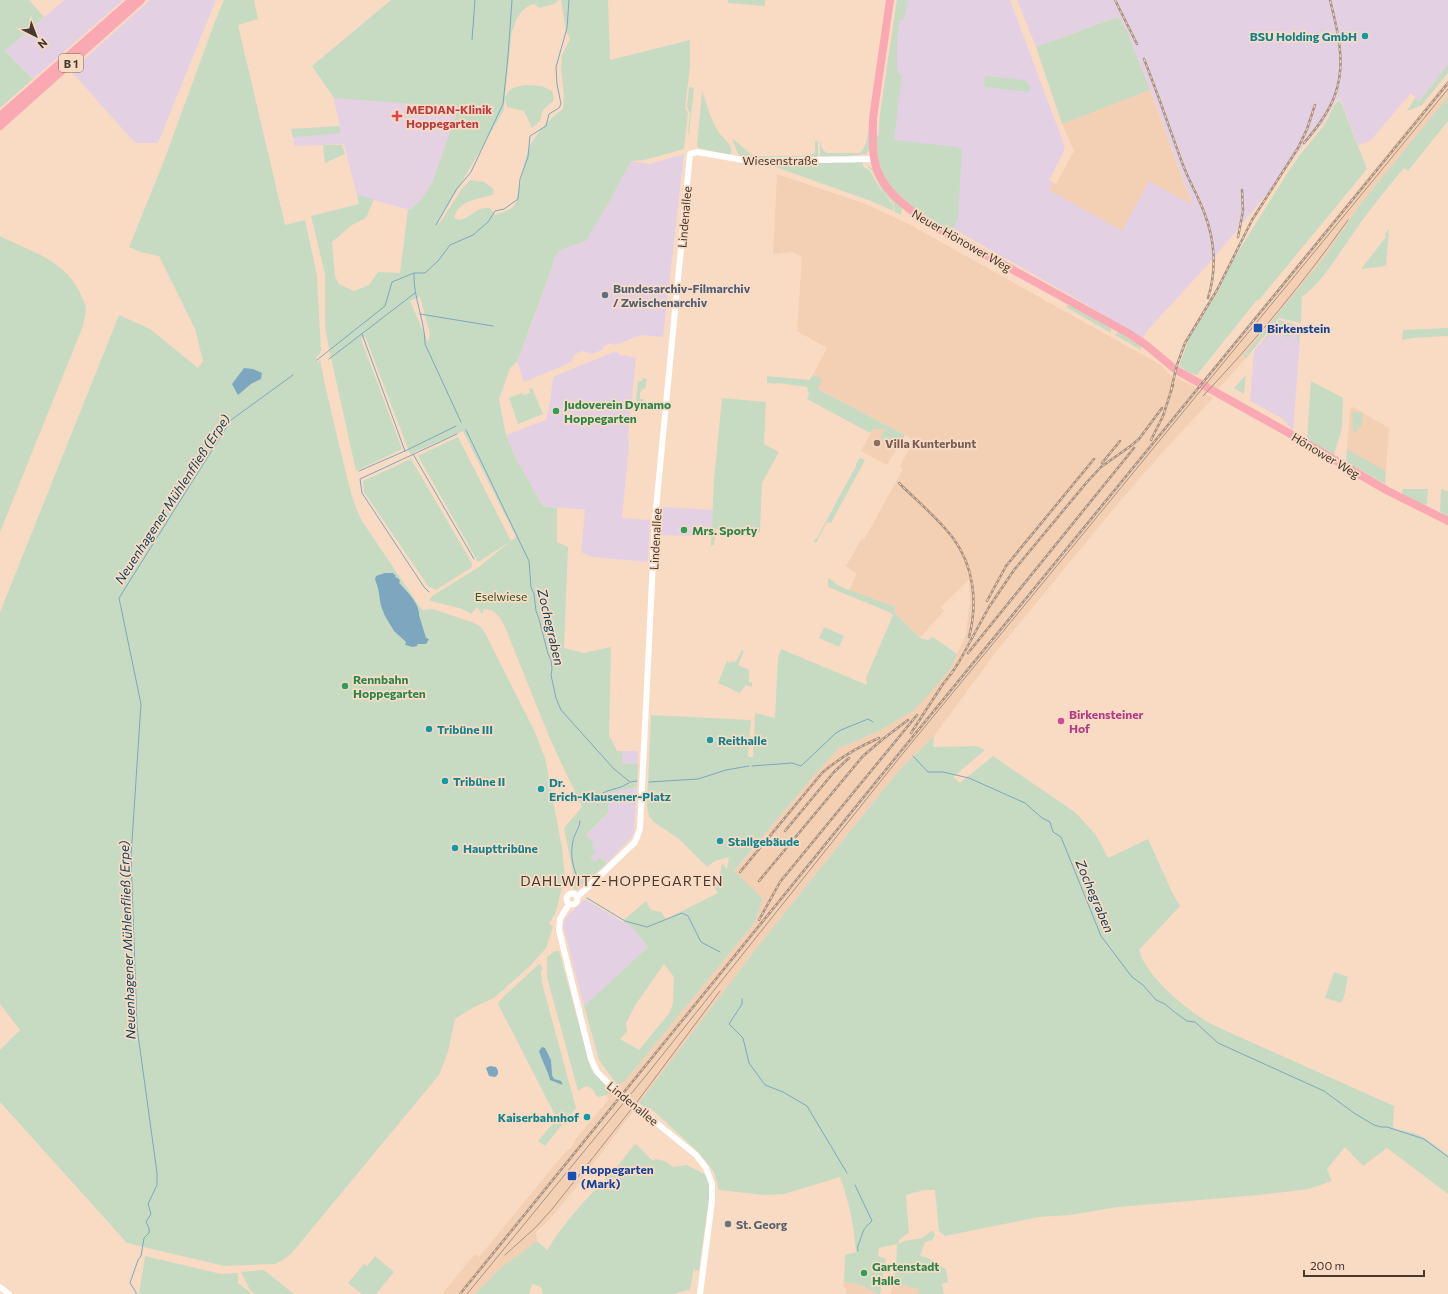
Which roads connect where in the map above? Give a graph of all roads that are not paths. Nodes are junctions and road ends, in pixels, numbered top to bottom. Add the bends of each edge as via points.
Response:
1 (132, 0) edge
2 (141, 0) edge
3 (890, 0) edge
4 (0, 116) edge
5 (0, 126) edge
6 (690, 156) joint
7 (874, 159) junction
8 (1205, 386) joint
9 (1448, 521) edge
10 (0, 1287) edge
11 (700, 1293) edge
12 (9, 1294) edge

1 - 4 main road, B 1
2 - 5 main road, B 1
3 - 7 main road, Neuer Hönower Weg via 873,118
6 - 7 street, Wiesenstraße via 695,152 749,162
6 - 11 street, Lindenallee via 655,519 640,829 634,842 576,897 575,904 569,904 560,919 558,930 595,1068 611,1086 696,1155 703,1162 712,1180 712,1201
7 - 8 main road, Neuer Hönower Weg via 885,184 898,200 934,227 1128,332 1176,370
8 - 9 main road, Hönower Weg via 1386,490
10 - 12 street

